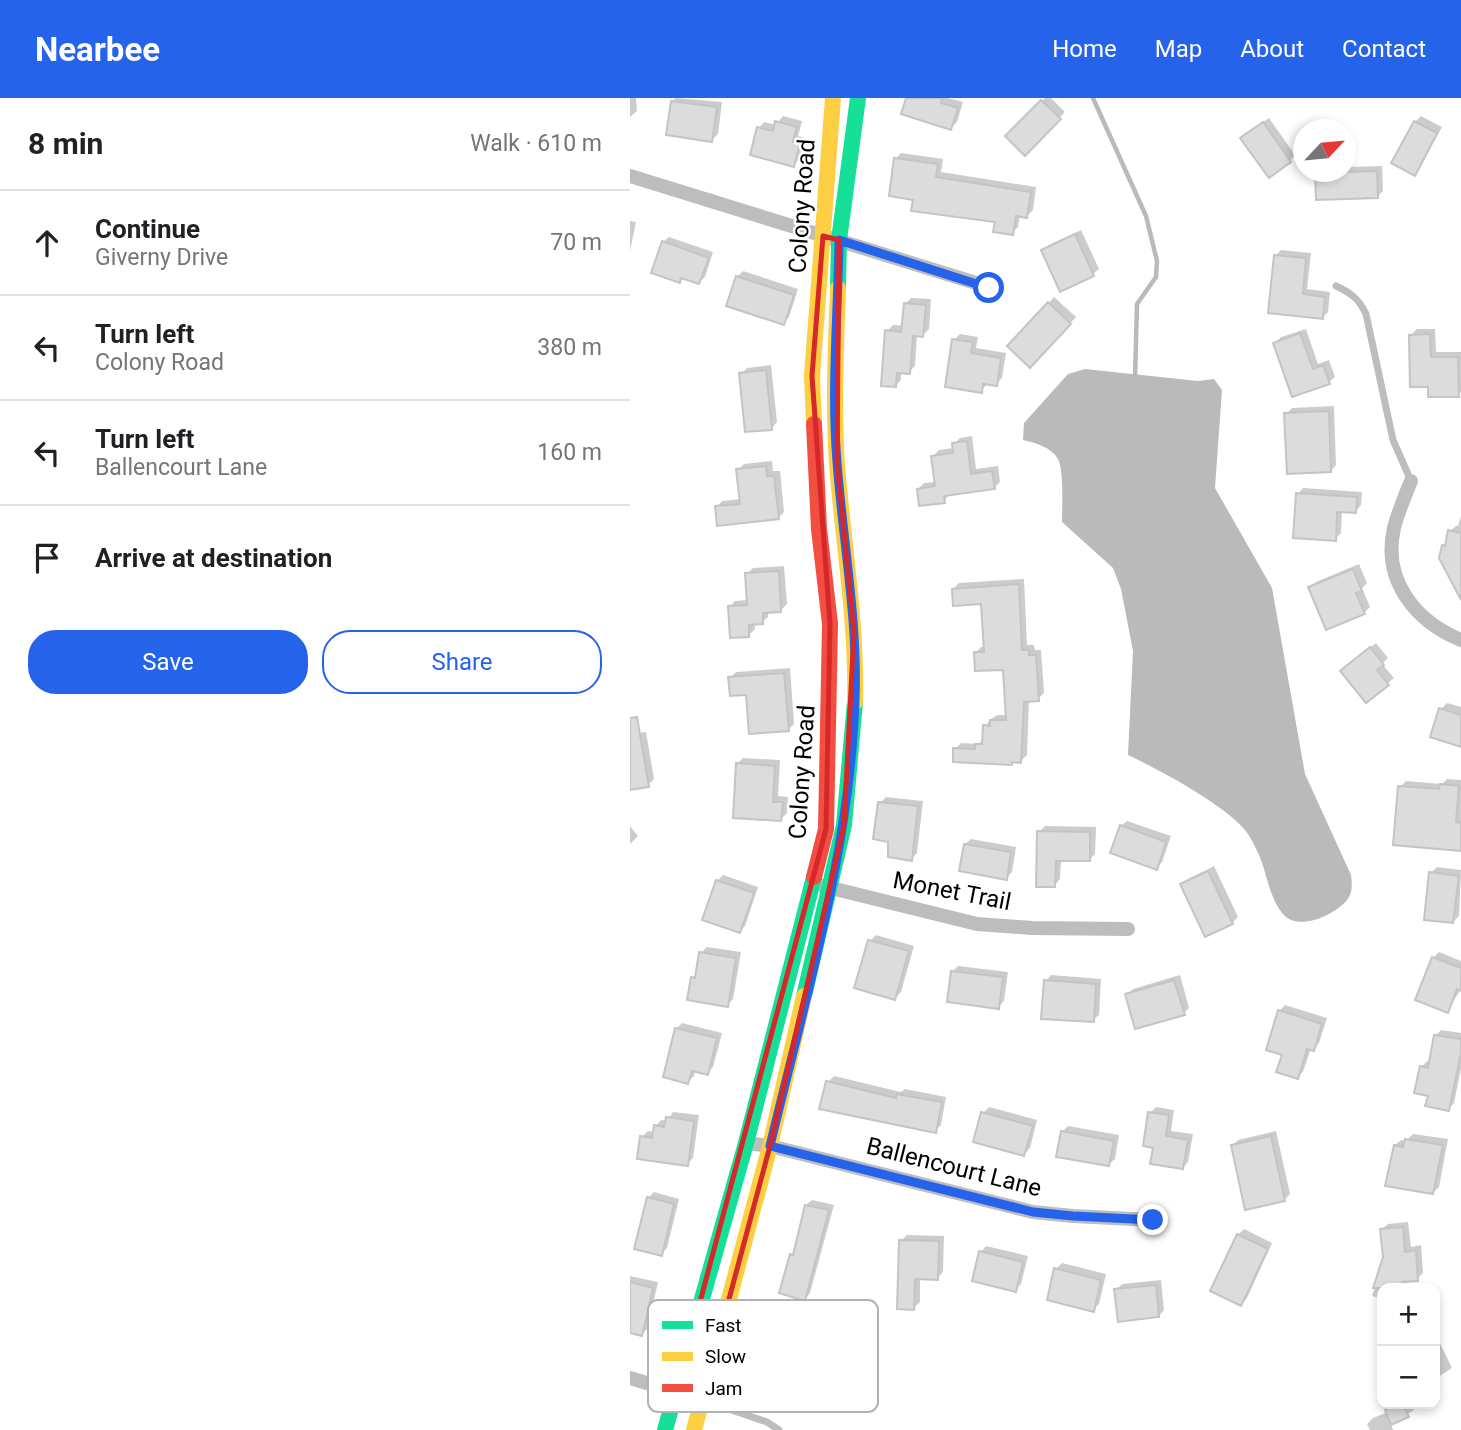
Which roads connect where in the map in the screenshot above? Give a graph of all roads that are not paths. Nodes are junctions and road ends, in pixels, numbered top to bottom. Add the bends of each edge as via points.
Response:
1 (833, 98) edge
2 (859, 98) edge
3 (630, 177) edge
4 (823, 236) junction
5 (839, 240) junction
6 (1336, 286) dead end
7 (989, 288) dead end
8 (1411, 481) joint
9 (1461, 640) edge
10 (812, 883) junction
11 (831, 888) junction
12 (1128, 929) dead end
13 (746, 1143) junction
14 (770, 1146) junction
15 (1153, 1220) dead end
16 (702, 1300) edge
17 (729, 1300) edge
18 (630, 1378) edge
19 (648, 1383) edge
20 (670, 1412) edge
21 (699, 1412) edge
22 (737, 1412) edge
23 (665, 1430) edge
24 (694, 1430) edge
25 (779, 1430) edge

1 - 4 main road, Colony Road
2 - 5 main road, Colony Road
3 - 4 street
4 - 5 street
4 - 10 main road, Colony Road via 812,376 831,676 826,829
5 - 7 street
5 - 11 main road, Colony Road via 835,406 854,632 855,700 844,825
6 - 8 lane via 1352,293 1366,314 1393,440
8 - 9 street via 1393,534 1396,575 1422,617
10 - 11 street, Monet Trail
10 - 13 main road, Colony Road
11 - 12 street, Monet Trail via 977,924
11 - 14 main road, Colony Road
13 - 14 street, Ballencourt Lane
13 - 16 main road, Colony Road
14 - 15 street, Ballencourt Lane via 1033,1212
14 - 17 main road, Colony Road
18 - 19 street
20 - 23 main road, Colony Road
21 - 24 main road, Colony Road
22 - 25 lane

